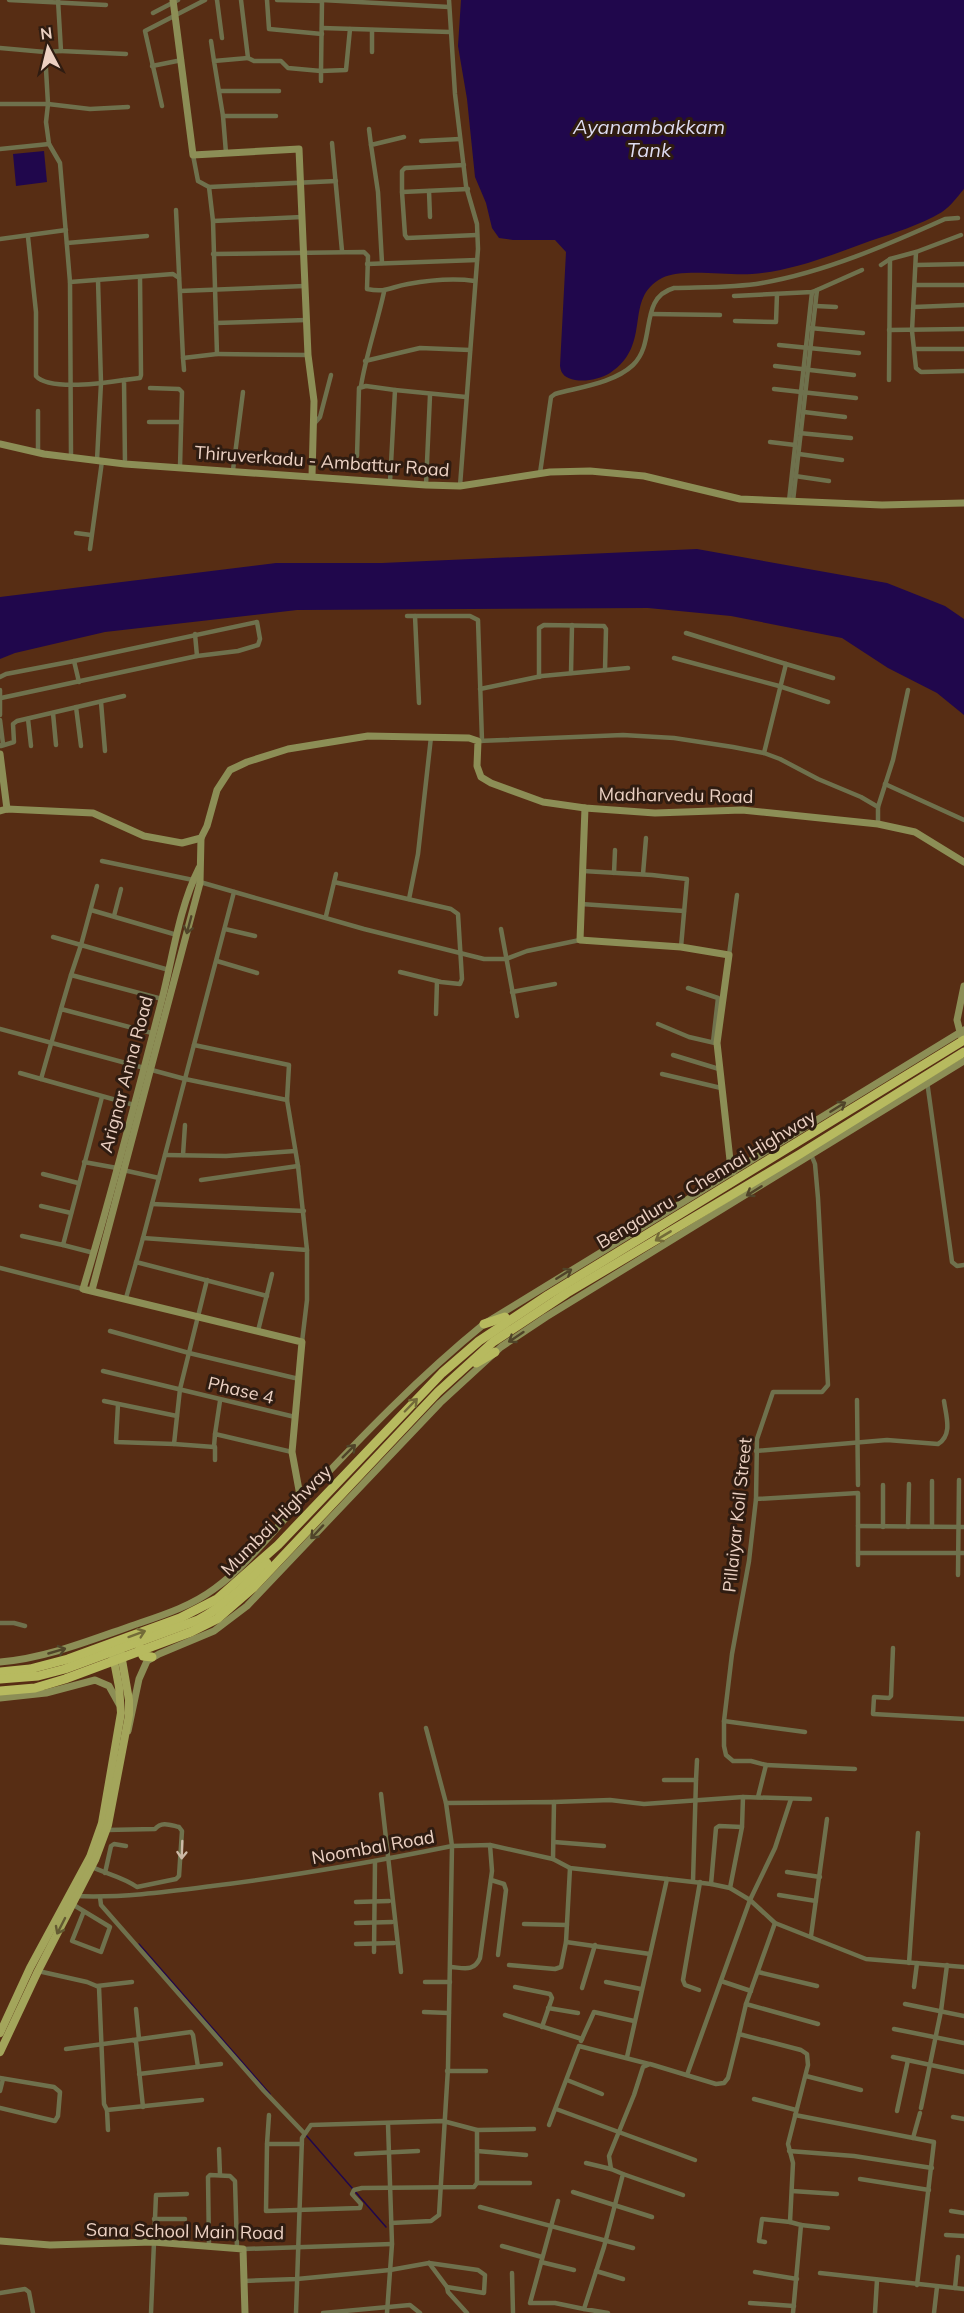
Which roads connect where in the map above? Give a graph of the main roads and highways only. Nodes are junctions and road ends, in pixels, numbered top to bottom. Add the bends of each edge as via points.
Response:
1 (963, 1037) edge
2 (964, 1052) edge
3 (558, 1289) junction
4 (484, 1324) road end
5 (495, 1352) road end
6 (471, 1355) junction
7 (455, 1376) junction
8 (442, 1389) junction
9 (440, 1402) road end
10 (299, 1522) junction
11 (148, 1649) junction
12 (116, 1651) junction
13 (0, 1672) edge
14 (0, 1679) edge
15 (0, 1691) edge
16 (72, 1895) junction
17 (0, 2033) edge
18 (0, 2052) edge

1 - 3 highway, Bengaluru - Chennai Highway
2 -> 6 highway, Bengaluru - Chennai Highway via 810,1152
3 - 4 highway
3 - 6 highway, Bengaluru - Chennai Highway via 499,1326
5 - 7 highway
6 - 7 highway
10 -> 6 highway, Mumbai Highway via 442,1373
7 - 8 highway
8 - 9 highway
8 - 11 highway via 239,1602 204,1626
10 - 11 highway via 262,1569 221,1606
13 -> 10 highway, Mumbai Highway via 54,1663 200,1609 244,1577
11 - 12 highway
11 - 15 highway via 34,1688
12 - 14 highway via 53,1672
12 - 16 main road via 121,1718 102,1823
12 - 16 main road via 129,1700 126,1738 106,1830 92,1867
16 - 17 main road
16 -> 18 main road via 72,1904

